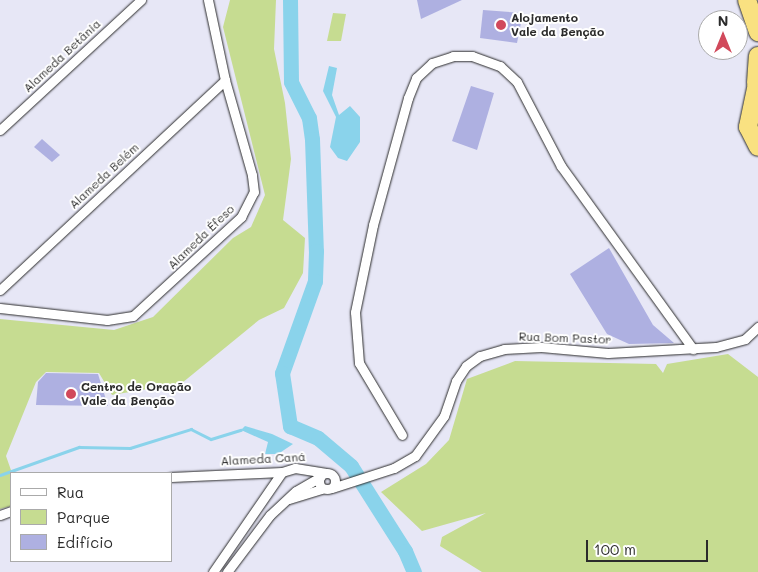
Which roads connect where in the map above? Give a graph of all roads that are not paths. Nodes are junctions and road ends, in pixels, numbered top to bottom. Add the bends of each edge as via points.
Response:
1 (141, 0) edge
2 (208, 0) edge
3 (747, 0) edge
4 (758, 32) edge
5 (758, 56) edge
6 (225, 80) junction
7 (757, 81) edge
8 (0, 130) edge
9 (758, 147) edge
10 (0, 290) edge
11 (0, 308) edge
12 (758, 317) edge
13 (756, 327) edge
14 (693, 348) junction
15 (402, 435) dead end
16 (282, 472) junction
17 (325, 475) junction
18 (172, 477) edge
19 (353, 480) junction
20 (327, 488) junction
21 (284, 501) junction
22 (213, 572) edge
23 (228, 572) edge

1 - 8 street, Alameda Betânia
2 - 6 street, Alameda Éfeso
3 - 4 highway
5 - 7 highway
6 - 10 street, Alameda Belém
6 - 11 street, Alameda Éfeso via 254,192 241,217 133,316 107,320
7 - 9 highway via 748,127
12 - 13 street, Rua Bom Pastor
13 - 14 street, Rua Bom Pastor via 737,342
14 - 15 street via 561,166 517,82 500,66 472,56 452,56 432,63 416,78 408,98 373,225 355,312 359,363
14 - 19 street, Rua Bom Pastor via 608,353 541,347 504,349 480,356 466,366 456,381 444,416 415,456
16 - 17 street, Alameda Caná via 308,468
16 - 18 street, Alameda Caná
16 - 22 street
17 - 19 street
17 - 20 street
17 - 20 street via 336,483
17 - 21 street
19 - 20 street
20 - 21 street
21 - 23 street

